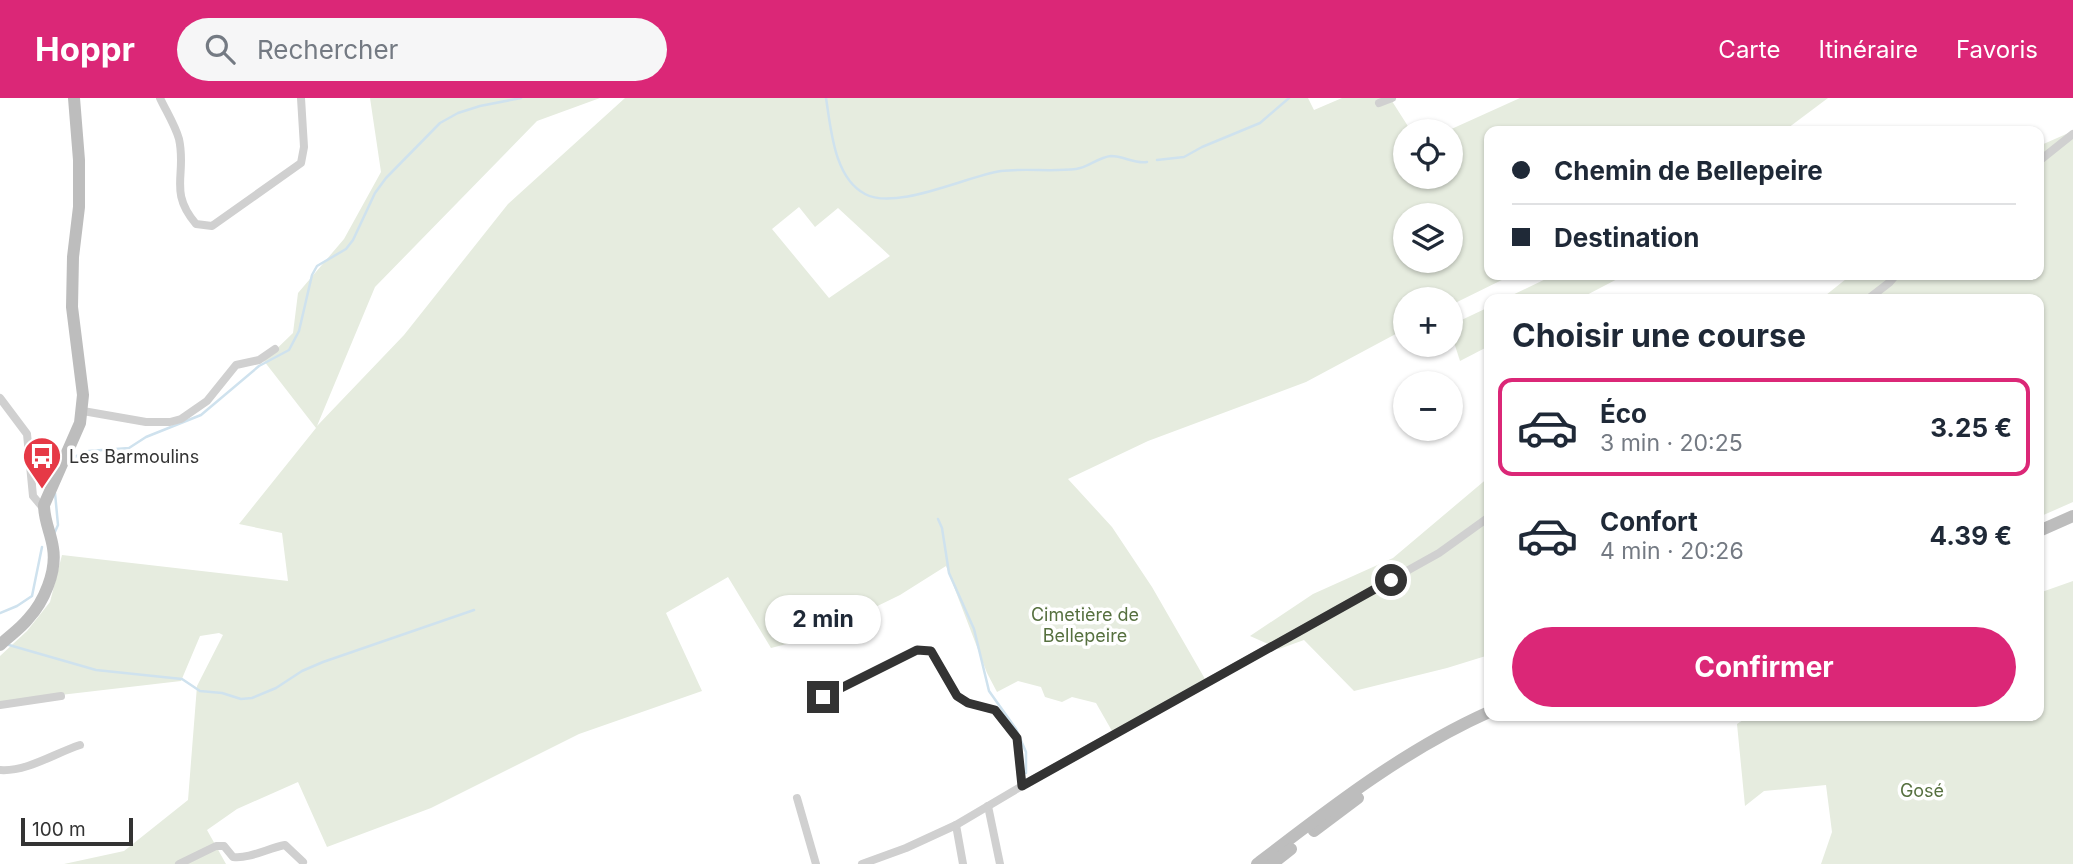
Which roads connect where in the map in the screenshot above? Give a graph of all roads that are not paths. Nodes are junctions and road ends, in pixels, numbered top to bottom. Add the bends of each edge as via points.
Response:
1 (74, 98) edge
2 (160, 98) edge
3 (301, 98) edge
4 (1392, 98) edge
5 (1379, 103) dead end
6 (2073, 134) edge
7 (2044, 157) edge
8 (1892, 280) edge
9 (1874, 294) edge
10 (275, 349) dead end
11 (0, 398) edge
12 (82, 411) junction
13 (44, 509) junction
14 (2073, 509) edge
15 (2073, 516) edge
16 (1484, 521) edge
17 (2044, 522) edge
18 (2044, 529) edge
19 (0, 645) edge
20 (61, 696) dead end
21 (823, 697) dead end
22 (0, 705) edge
23 (1484, 715) edge
24 (1489, 721) edge
25 (80, 744) dead end
26 (0, 770) edge
27 (1022, 786) junction
28 (797, 798) dead end
29 (988, 806) junction
30 (956, 825) junction
31 (303, 862) dead end
32 (179, 864) edge
33 (816, 864) edge
34 (862, 864) edge
35 (963, 864) edge
36 (1000, 864) edge
37 (1257, 864) edge
38 (1272, 864) edge

1 - 12 main road via 79,207 72,307
2 - 3 street via 178,136 183,209 196,224 212,226 301,163
4 - 5 street
6 - 7 street
8 - 9 street
10 - 12 street via 259,360 236,365 206,401 181,419 146,422
11 - 13 street via 27,434 33,496
12 - 13 main road
13 - 19 main road via 53,548 48,585 27,621
14 - 17 main road
15 - 18 main road
16 - 27 street via 1439,553
20 - 22 street
21 - 27 street via 917,650 931,651 957,696 995,710 1017,738
23 - 37 main road via 1367,782
24 - 38 main road via 1378,783
25 - 26 street via 28,766
27 - 29 street
28 - 33 street
29 - 30 street
29 - 36 street
30 - 34 street
30 - 35 street
31 - 32 street via 285,845 241,858 216,846

